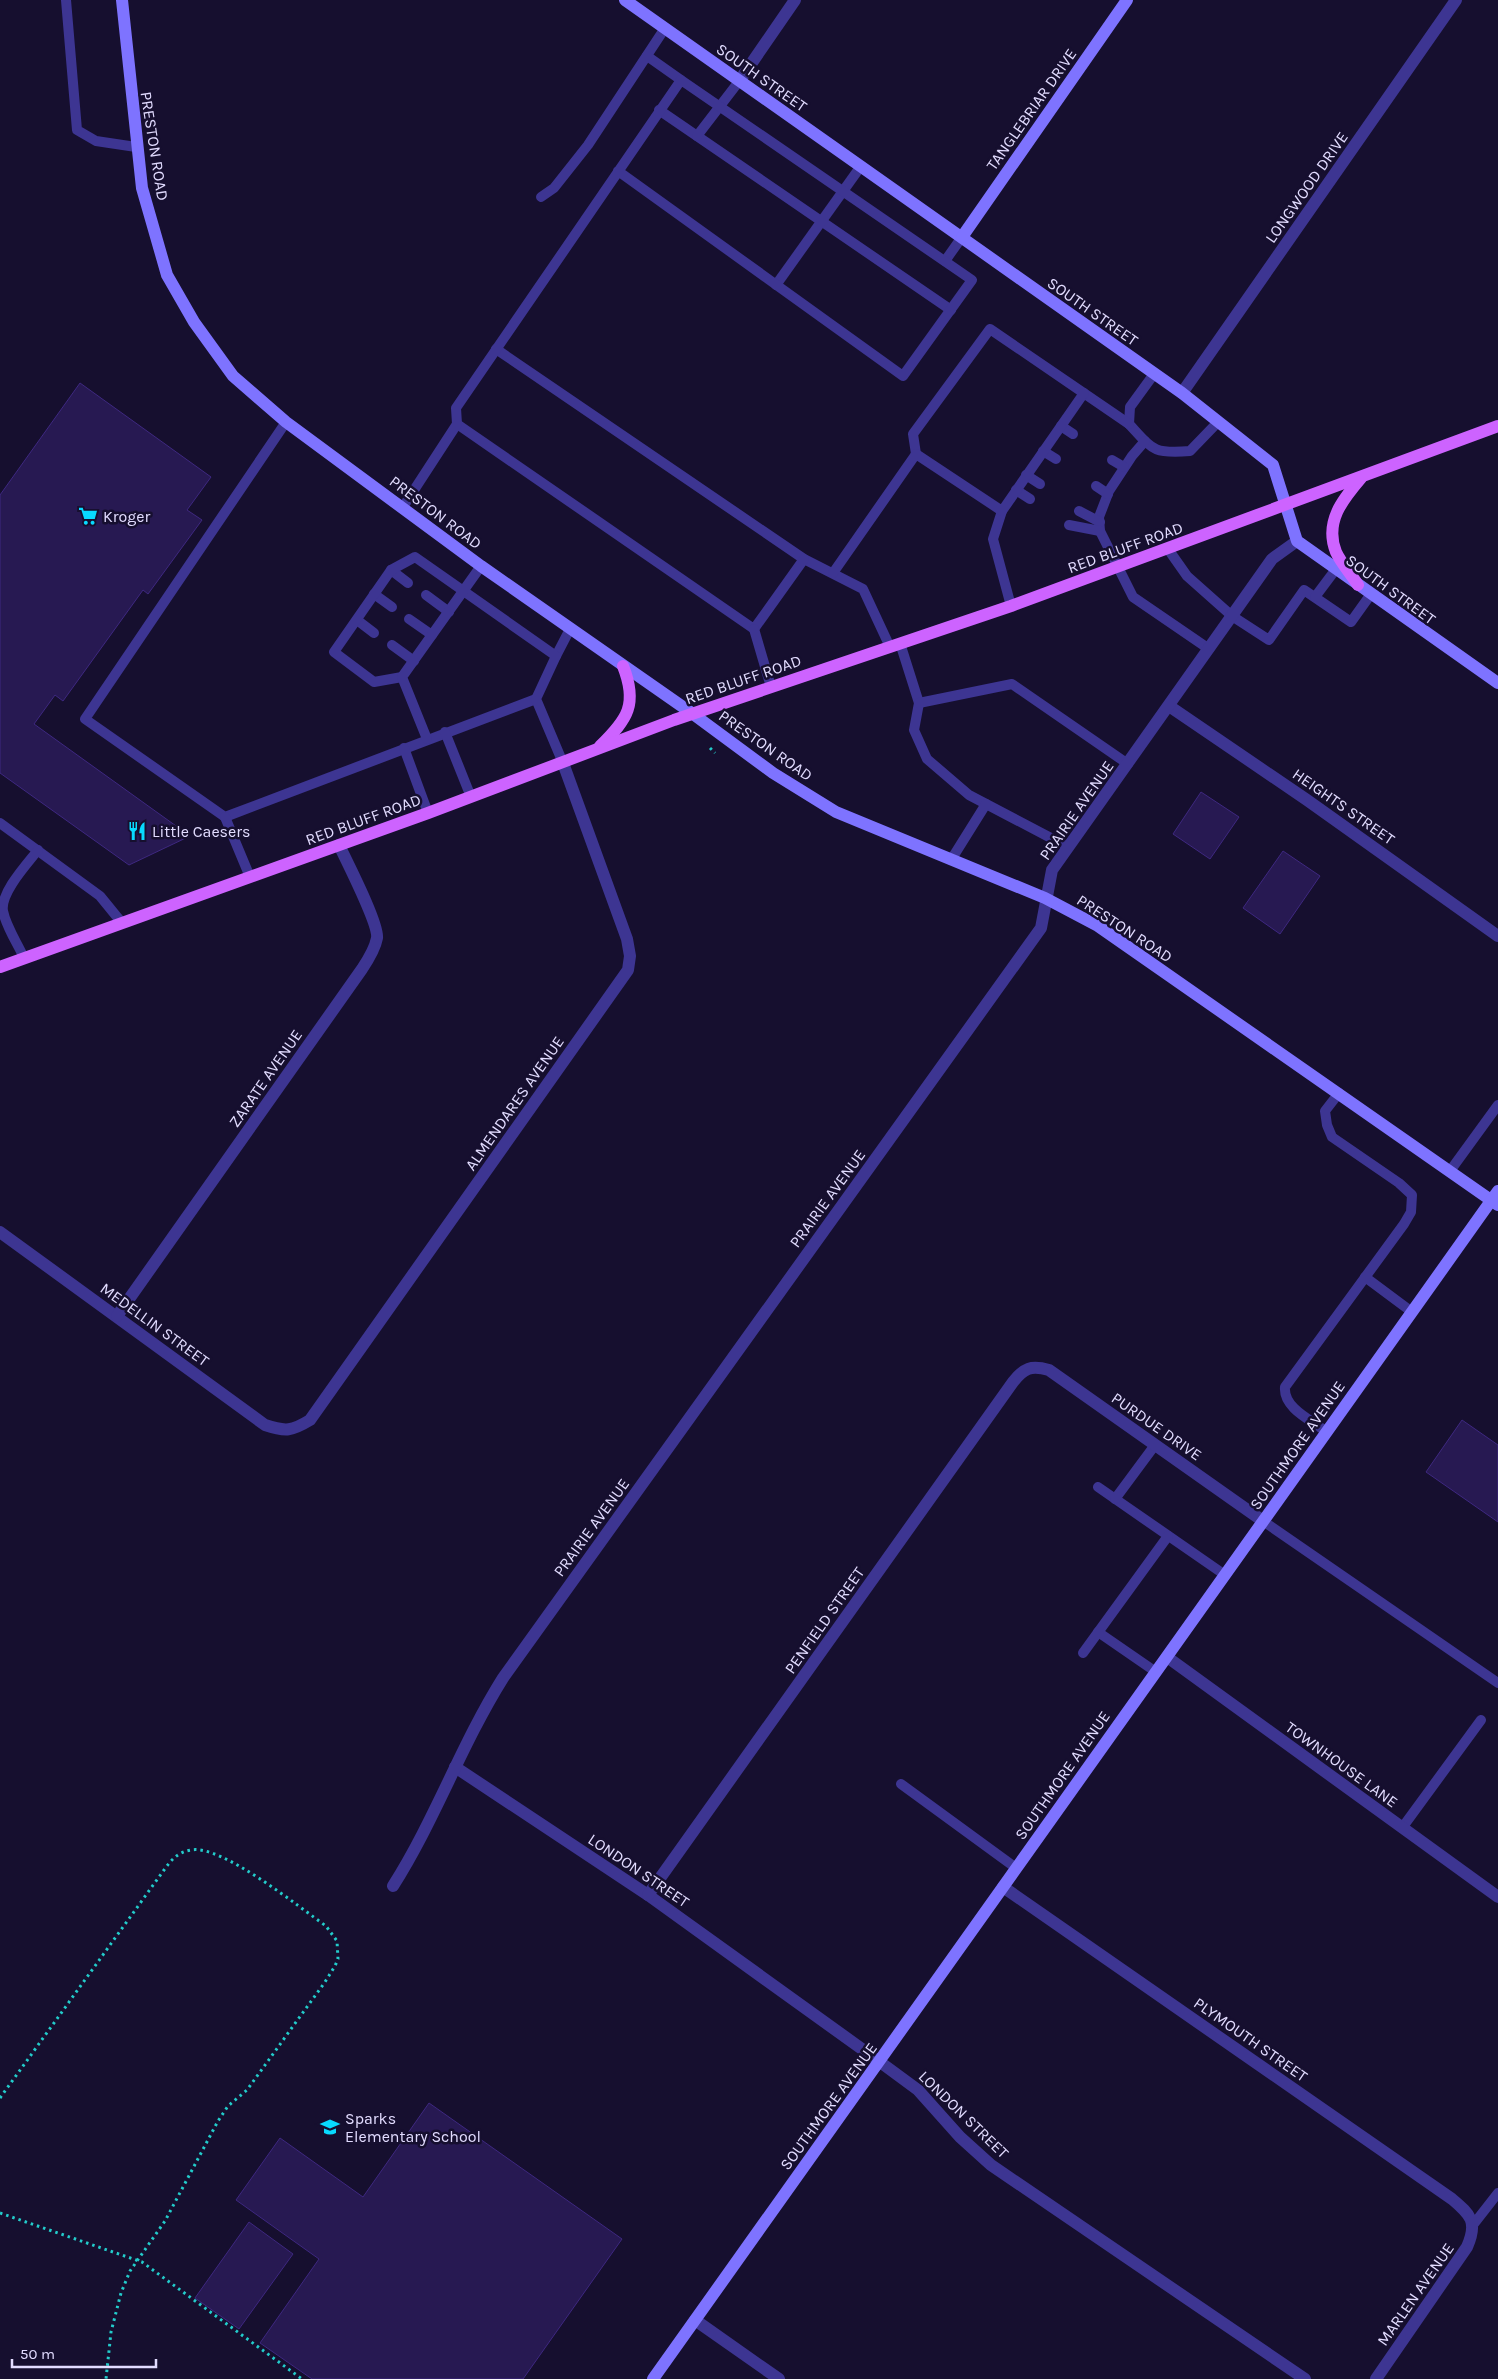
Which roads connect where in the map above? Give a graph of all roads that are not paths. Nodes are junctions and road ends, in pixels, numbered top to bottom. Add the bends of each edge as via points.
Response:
1 (66, 0) edge
2 (122, 0) edge
3 (625, 0) edge
4 (796, 0) edge
5 (1127, 0) edge
6 (1456, 0) edge
7 (665, 28) junction
8 (647, 56) junction
9 (681, 80) junction
10 (740, 80) junction
11 (720, 106) junction
12 (659, 110) junction
13 (697, 136) junction
14 (136, 147) junction
15 (861, 166) junction
16 (618, 171) junction
17 (842, 191) junction
18 (541, 197) dead end
19 (822, 222) junction
20 (962, 238) junction
21 (945, 261) junction
22 (776, 285) junction
23 (951, 310) junction
24 (496, 349) junction
25 (1154, 374) junction
26 (1084, 393) junction
27 (1182, 394) junction
28 (286, 422) junction
29 (1218, 422) junction
30 (457, 424) junction
31 (1129, 424) junction
32 (1061, 426) junction
33 (1498, 426) edge
34 (1073, 434) dead end
35 (1145, 441) junction
36 (1043, 451) junction
37 (916, 454) junction
38 (1056, 459) dead end
39 (1112, 460) dead end
40 (1124, 467) junction
41 (1026, 476) junction
42 (1362, 477) junction
43 (1040, 484) dead end
44 (1096, 486) dead end
45 (1016, 490) junction
46 (1108, 494) junction
47 (1030, 499) dead end
48 (1285, 506) junction
49 (403, 508) junction
50 (1002, 511) junction
51 (1079, 511) dead end
52 (1069, 525) dead end
53 (1100, 527) junction
54 (1297, 541) junction
55 (1168, 549) junction
56 (804, 560) junction
57 (481, 566) junction
58 (1117, 567) junction
59 (1336, 569) junction
60 (391, 570) junction
61 (833, 574) junction
62 (408, 582) dead end
63 (1358, 584) junction
64 (464, 592) junction
65 (374, 594) junction
66 (1371, 594) junction
67 (426, 595) dead end
68 (1315, 597) junction
69 (1011, 606) junction
70 (392, 607) dead end
71 (449, 612) junction
72 (1232, 616) junction
73 (409, 619) dead end
74 (357, 620) junction
75 (570, 629) junction
76 (754, 629) junction
77 (374, 633) dead end
78 (432, 635) junction
79 (392, 645) dead end
80 (895, 645) junction
81 (1209, 649) junction
82 (556, 656) junction
83 (414, 661) junction
84 (623, 666) junction
85 (402, 677) junction
86 (1498, 684) edge
87 (771, 687) junction
88 (536, 699) junction
89 (919, 703) junction
90 (1169, 706) junction
91 (692, 714) junction
92 (445, 732) junction
93 (427, 739) junction
94 (404, 748) junction
95 (595, 751) junction
96 (563, 763) junction
97 (1128, 764) junction
98 (471, 797) junction
99 (986, 804) junction
100 (428, 813) junction
101 (225, 817) junction
102 (0, 823) edge
103 (339, 845) junction
104 (1068, 847) junction
105 (38, 850) junction
106 (951, 860) junction
107 (250, 877) junction
108 (1045, 898) junction
109 (122, 923) junction
110 (1498, 936) edge
111 (24, 958) junction
112 (0, 967) edge
113 (1339, 1093) junction
114 (1498, 1105) edge
115 (1489, 1117) junction
116 (1498, 1124) edge
117 (1450, 1171) junction
118 (1496, 1199) edge
119 (0, 1232) edge
120 (1365, 1277) junction
121 (1412, 1312) junction
122 (117, 1316) junction
123 (1029, 1367) joint
124 (296, 1428) joint
125 (1327, 1432) junction
126 (1155, 1444) junction
127 (1098, 1487) dead end
128 (1115, 1499) junction
129 (1263, 1521) junction
130 (1168, 1536) junction
131 (1225, 1575) junction
132 (1098, 1632) junction
133 (1083, 1653) dead end
134 (1167, 1657) junction
135 (1156, 1672) junction
136 (1498, 1683) edge
137 (1481, 1720) dead end
138 (455, 1767) junction
139 (901, 1784) dead end
140 (1402, 1828) junction
141 (1016, 1868) junction
142 (393, 1886) dead end
143 (1003, 1887) junction
144 (648, 1895) junction
145 (1498, 1897) edge
146 (880, 2062) junction
147 (1498, 2193) edge
148 (1473, 2225) junction
149 (695, 2320) junction
150 (653, 2379) edge
151 (779, 2379) edge
152 (1305, 2379) edge
153 (1376, 2379) edge

1 - 14 lane via 77,130 96,141
2 - 14 main road, PRESTON ROAD
3 - 7 main road, SOUTH STREET
4 - 10 street
5 - 20 main road, TANGLEBRIAR DRIVE
6 - 27 street, LONGWOOD DRIVE
7 - 8 lane
7 - 10 main road, SOUTH STREET
8 - 9 lane
8 - 18 lane via 588,145 554,188
9 - 11 lane
9 - 12 lane
10 - 11 lane
10 - 15 main road, SOUTH STREET
11 - 13 lane
11 - 17 lane
12 - 13 lane
12 - 16 lane
13 - 19 lane
14 - 28 main road, PRESTON ROAD via 142,188 167,275 194,322 233,376
15 - 17 lane
15 - 20 main road, SOUTH STREET
16 - 22 lane
16 - 24 lane
17 - 19 lane
17 - 21 lane
19 - 22 lane
19 - 23 lane
20 - 21 lane
20 - 25 main road, SOUTH STREET
21 - 23 lane via 972,280
22 - 23 lane via 903,376
24 - 30 lane via 456,408
24 - 56 lane
25 - 27 main road, SOUTH STREET
25 - 31 lane via 1130,407
26 - 31 lane
26 - 32 lane
26 - 37 lane via 990,329 913,434
27 - 29 main road, SOUTH STREET
28 - 49 main road, PRESTON ROAD
28 - 101 lane via 85,719
29 - 35 lane via 1190,451 1165,453
29 - 48 main road, SOUTH STREET via 1273,465
30 - 49 lane
30 - 76 lane
31 - 35 lane
32 - 34 lane
32 - 36 lane
33 - 42 main road, RED BLUFF ROAD
35 - 40 lane
36 - 38 lane
36 - 41 lane
37 - 50 lane
37 - 61 lane
39 - 40 lane
40 - 46 lane
41 - 43 lane
41 - 45 lane
42 - 48 main road, RED BLUFF ROAD
42 - 63 main road via 1340,503 1333,525 1336,551
44 - 46 lane
45 - 47 lane
45 - 50 lane
46 - 53 lane via 1099,517
48 - 54 main road, SOUTH STREET
48 - 55 main road, RED BLUFF ROAD
49 - 57 main road, PRESTON ROAD
50 - 69 lane via 993,539
51 - 53 lane
52 - 53 lane
53 - 58 lane
54 - 59 main road, SOUTH STREET
54 - 72 street, PRAIRIE AVENUE via 1272,559
55 - 58 main road, RED BLUFF ROAD
55 - 72 lane via 1187,576
56 - 61 lane
56 - 76 lane
57 - 64 lane
57 - 75 main road, PRESTON ROAD
58 - 69 main road, RED BLUFF ROAD
58 - 81 lane via 1133,596
59 - 63 main road, SOUTH STREET
59 - 68 lane
60 - 62 lane
60 - 64 lane via 415,556
60 - 65 lane
61 - 80 lane via 863,588
63 - 66 main road, SOUTH STREET
64 - 71 lane
64 - 82 lane
65 - 70 lane
65 - 74 lane
66 - 68 lane via 1351,622
66 - 86 main road, SOUTH STREET
67 - 71 lane
68 - 72 lane via 1304,590 1269,640
69 - 80 main road, RED BLUFF ROAD
71 - 78 lane
72 - 81 street, PRAIRIE AVENUE
73 - 78 lane
74 - 77 lane
74 - 85 lane via 334,652 374,682
75 - 82 lane
75 - 84 main road, PRESTON ROAD
76 - 87 lane
78 - 83 lane
79 - 83 lane
80 - 87 main road, RED BLUFF ROAD
80 - 89 lane
81 - 90 street, PRAIRIE AVENUE
82 - 88 lane
83 - 85 lane
84 - 91 main road, PRESTON ROAD
84 - 95 main road via 631,685 629,706 620,726
85 - 93 lane
87 - 91 main road, RED BLUFF ROAD
88 - 92 lane
88 - 96 lane
89 - 97 lane via 1012,684
89 - 99 lane via 914,730 927,759 969,795
90 - 97 street, PRAIRIE AVENUE
90 - 110 street, HEIGHTS STREET
91 - 95 main road, RED BLUFF ROAD
91 - 106 main road, PRESTON ROAD via 773,773 836,812
92 - 93 lane
92 - 98 lane
93 - 94 lane
94 - 100 lane
94 - 101 lane
95 - 96 main road, RED BLUFF ROAD
96 - 98 main road, RED BLUFF ROAD
96 - 124 street, ALMENDARES AVENUE via 627,939 628,970 310,1420
97 - 104 street, PRAIRIE AVENUE
98 - 100 main road, RED BLUFF ROAD
99 - 104 lane
99 - 106 lane
100 - 103 main road, RED BLUFF ROAD
101 - 107 lane
102 - 105 lane
103 - 107 main road, RED BLUFF ROAD
103 - 122 street, ZARATE AVENUE via 372,918 377,937 372,952
104 - 108 street, PRAIRIE AVENUE via 1052,870
105 - 109 lane via 100,896
105 - 111 lane via 9,889 4,903 4,912
106 - 108 main road, PRESTON ROAD
107 - 109 main road, RED BLUFF ROAD
108 - 113 main road, PRESTON ROAD via 1098,926
108 - 138 street, PRAIRIE AVENUE via 1040,928 503,1678
109 - 111 main road, RED BLUFF ROAD
111 - 112 main road, RED BLUFF ROAD
113 - 117 main road, PRESTON ROAD
113 - 120 lane via 1325,1110 1332,1136 1412,1195 1408,1218
114 - 115 lane
115 - 116 lane
115 - 117 lane
117 - 118 main road, PRESTON ROAD
118 - 121 main road, SOUTHMORE AVENUE
119 - 122 street, MEDELLIN STREET
120 - 121 lane
120 - 125 lane via 1285,1387 1284,1396 1288,1403
121 - 125 main road, SOUTHMORE AVENUE
122 - 124 street, MEDELLIN STREET via 265,1425 281,1430
123 - 126 street, PURDUE DRIVE via 1049,1370
123 - 144 street, PENFIELD STREET via 1012,1382
125 - 129 main road, SOUTHMORE AVENUE
126 - 128 lane
126 - 129 street, PURDUE DRIVE
127 - 128 lane
128 - 130 lane
129 - 131 main road, SOUTHMORE AVENUE
129 - 136 lane
130 - 131 lane
130 - 132 lane
131 - 134 main road, SOUTHMORE AVENUE
132 - 133 lane
132 - 135 lane
134 - 135 main road, SOUTHMORE AVENUE
134 - 140 street, TOWNHOUSE LANE
135 - 141 main road, SOUTHMORE AVENUE
137 - 140 lane
138 - 142 street, PRAIRIE AVENUE via 417,1849
138 - 144 street, LONDON STREET
139 - 141 lane
140 - 145 street, TOWNHOUSE LANE
141 - 143 main road, SOUTHMORE AVENUE
143 - 146 main road, SOUTHMORE AVENUE
143 - 148 street, PLYMOUTH STREET via 1452,2199 1467,2211
144 - 146 street, LONDON STREET
146 - 149 main road, SOUTHMORE AVENUE
146 - 152 street, LONDON STREET via 918,2090 990,2165
147 - 148 lane
148 - 153 street, MARLEN AVENUE via 1467,2247
149 - 150 main road, SOUTHMORE AVENUE
149 - 151 street

